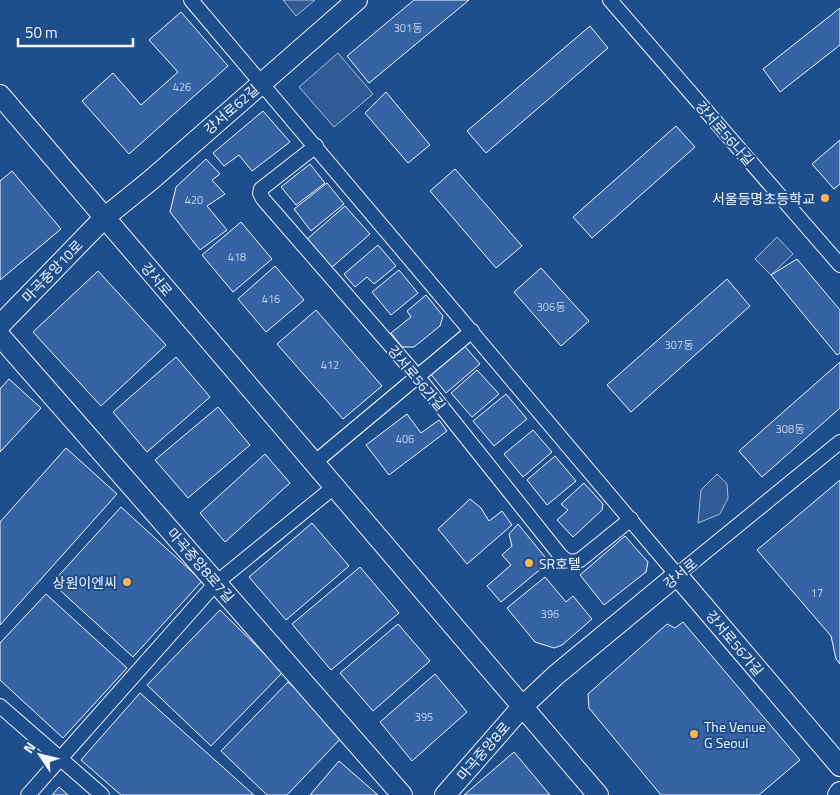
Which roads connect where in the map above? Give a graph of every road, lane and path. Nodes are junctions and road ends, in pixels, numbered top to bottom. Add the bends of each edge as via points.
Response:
1 (191, 0) edge
2 (357, 0) edge
3 (610, 0) edge
4 (262, 83) junction
5 (0, 95) edge
6 (316, 146) junction
7 (104, 218) junction
8 (840, 265) edge
9 (0, 325) edge
10 (472, 331) junction
11 (0, 336) edge
12 (418, 377) junction
13 (840, 442) edge
14 (314, 463) junction
15 (334, 487) junction
16 (631, 519) junction
17 (677, 575) junction
18 (216, 583) junction
19 (0, 706) edge
20 (522, 706) junction
21 (60, 759) junction
22 (840, 766) edge
23 (28, 795) edge
24 (102, 795) edge
25 (402, 795) edge
26 (445, 795) edge
27 (598, 795) edge

1 - 4 street, 강서로56가길
2 - 4 street, 강서로62길
3 - 8 street, 강서로56나길
4 - 6 street, 강서로56가길
4 - 7 street, 강서로62길
5 - 7 street, 강서로
6 - 10 street, 강서로56가길
6 - 12 street, 강서로56가길 via 260,193
7 - 9 street, 마곡중앙10로
7 - 14 street, 강서로
10 - 12 street
10 - 16 street, 강서로56가길
11 - 18 street, 마곡중앙8로7길
12 - 14 street
12 - 16 street, 강서로56가길 via 566,561 580,560
13 - 17 street, 강서로
14 - 15 street, 강서로
15 - 18 street
15 - 20 street, 강서로
16 - 17 street, 강서로56가길
17 - 20 street, 강서로
17 - 22 street, 강서로56가길
18 - 21 street
18 - 25 street, 마곡중앙8로7길
19 - 21 street
20 - 26 street, 마곡중앙8로
20 - 27 street, 강서로
21 - 23 street
21 - 24 street

